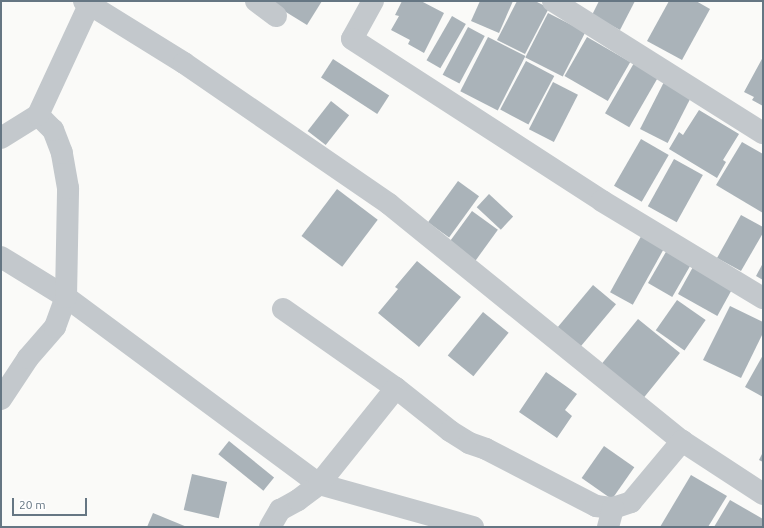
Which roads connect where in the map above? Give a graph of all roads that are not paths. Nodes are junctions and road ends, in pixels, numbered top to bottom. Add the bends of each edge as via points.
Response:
1 (256, 1) edge
2 (373, 1) edge
3 (553, 1) edge
4 (88, 2) edge
5 (276, 16) dead end
6 (38, 115) junction
7 (763, 133) edge
8 (1, 138) edge
9 (1, 257) edge
10 (66, 297) junction
11 (763, 298) edge
12 (283, 309) dead end
13 (396, 388) junction
14 (1, 400) edge
15 (682, 441) junction
16 (319, 484) junction
17 (763, 494) edge
18 (610, 517) edge
19 (270, 527) edge
20 (473, 527) edge

1 - 5 street
2 - 11 street via 352,39 602,201
3 - 7 street
4 - 6 street
4 - 15 street via 184,63 389,204
6 - 8 street
6 - 10 street via 53,130 62,153 68,188
9 - 10 street
10 - 14 street via 55,327 28,358
10 - 16 street
12 - 13 street
13 - 16 street
13 - 18 street via 469,443 486,449 596,506
15 - 17 street
15 - 18 street via 631,502
16 - 19 street via 280,510
16 - 20 street

